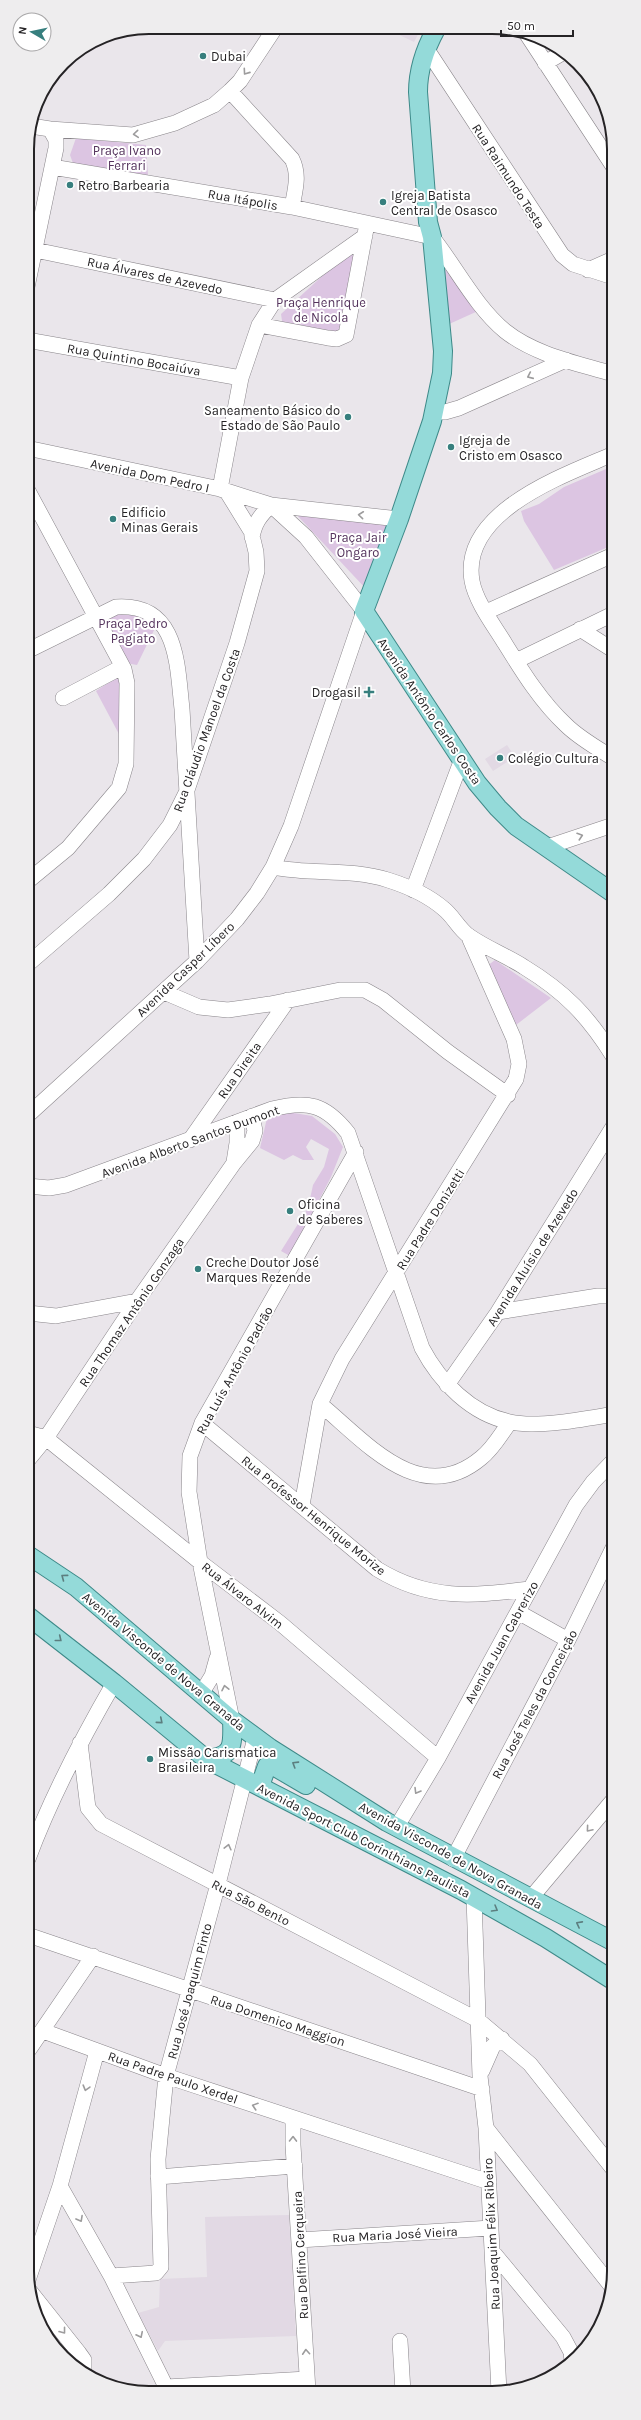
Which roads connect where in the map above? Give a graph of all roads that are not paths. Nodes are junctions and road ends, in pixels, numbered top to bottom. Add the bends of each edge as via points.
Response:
1 (271, 34) edge
2 (433, 34) edge
3 (531, 41) edge
4 (426, 48) junction
5 (558, 55) edge
6 (545, 63) junction
7 (230, 91) junction
8 (36, 127) edge
9 (50, 129) junction
10 (607, 153) edge
11 (52, 167) junction
12 (292, 207) junction
13 (366, 230) junction
14 (432, 237) junction
15 (35, 250) junction
16 (34, 255) edge
17 (607, 262) edge
18 (588, 270) junction
19 (607, 275) edge
20 (275, 300) junction
21 (259, 325) junction
22 (34, 341) edge
23 (566, 360) junction
24 (607, 372) edge
25 (241, 378) junction
26 (434, 412) junction
27 (34, 449) edge
28 (607, 457) edge
29 (224, 490) junction
30 (34, 502) edge
31 (271, 505) junction
32 (400, 519) junction
33 (252, 537) junction
34 (607, 558) edge
35 (364, 611) junction
36 (486, 612) junction
37 (96, 617) junction
38 (607, 617) edge
39 (580, 629) junction
40 (607, 646) edge
41 (34, 647) edge
42 (516, 661) junction
43 (122, 667) junction
44 (63, 698) dead end
45 (607, 754) edge
46 (462, 759) junction
47 (186, 793) junction
48 (607, 827) edge
49 (547, 847) junction
50 (273, 867) junction
51 (34, 876) edge
52 (607, 889) edge
53 (413, 890) junction
54 (468, 935) junction
55 (34, 959) edge
56 (197, 961) junction
57 (164, 992) junction
58 (288, 1000) junction
59 (607, 1046) edge
60 (508, 1095) junction
61 (34, 1110) edge
62 (252, 1116) junction
63 (237, 1122) junction
64 (607, 1137) edge
65 (190, 1140) junction
66 (356, 1152) junction
67 (234, 1163) junction
68 (34, 1187) edge
69 (395, 1274) junction
70 (607, 1290) edge
71 (598, 1296) junction
72 (607, 1296) edge
73 (137, 1301) junction
74 (498, 1312) junction
75 (34, 1314) edge
76 (447, 1385) junction
77 (320, 1404) junction
78 (607, 1415) edge
79 (510, 1422) junction
80 (202, 1424) junction
81 (34, 1435) edge
82 (46, 1438) junction
83 (34, 1453) edge
84 (607, 1467) edge
85 (302, 1505) junction
86 (34, 1559) edge
87 (200, 1562) junction
88 (607, 1571) edge
89 (530, 1590) junction
90 (518, 1612) junction
91 (34, 1621) edge
92 (568, 1640) junction
93 (218, 1655) junction
94 (114, 1683) junction
95 (201, 1694) junction
96 (232, 1720) junction
97 (255, 1738) junction
98 (80, 1743) junction
99 (438, 1758) junction
100 (206, 1759) junction
101 (252, 1782) junction
102 (607, 1807) edge
103 (392, 1825) junction
104 (34, 1842) edge
105 (453, 1858) junction
106 (218, 1884) junction
107 (474, 1897) junction
108 (530, 1899) junction
109 (34, 1937) edge
110 (607, 1938) edge
111 (93, 1956) junction
112 (607, 1977) edge
113 (189, 1990) junction
114 (478, 2020) junction
115 (43, 2031) junction
116 (502, 2038) junction
117 (34, 2043) edge
118 (97, 2051) junction
119 (166, 2076) junction
120 (481, 2082) junction
121 (299, 2120) junction
122 (486, 2128) junction
123 (607, 2161) edge
124 (295, 2166) junction
125 (158, 2177) junction
126 (489, 2182) junction
127 (60, 2186) junction
128 (491, 2228) junction
129 (299, 2240) junction
130 (492, 2251) junction
131 (34, 2262) edge
132 (111, 2276) junction
133 (607, 2280) edge
134 (38, 2302) edge
135 (400, 2341) dead end
136 (571, 2354) edge
137 (84, 2366) edge
138 (308, 2385) edge
139 (166, 2386) edge
140 (273, 2386) edge
141 (403, 2386) edge
142 (499, 2386) edge

1 -> 7 street via 240,81
2 - 4 main road
3 - 6 street
4 - 14 main road via 418,75 418,103 428,222
4 - 18 street, Rua Raimundo Testa via 562,255 573,264
5 - 6 street
6 - 10 street
7 -> 9 street via 214,105 175,123 142,134
7 - 12 street via 294,163 297,181
8 - 9 street
9 - 11 street via 56,140
11 - 12 street, Rua Itápolis
11 - 15 street
12 - 13 street, Rua Itápolis
13 - 14 street, Rua Itápolis
13 - 20 street
13 - 21 street via 346,335 337,339 328,338
14 - 23 street via 479,303 499,325 526,344
14 - 26 main road via 443,351 442,373
15 - 16 street
15 - 20 street, Rua Álvares de Azevedo
17 - 18 street
18 - 19 street, Rua Raimundo Testa
20 - 21 street
21 - 25 street
22 - 25 street, Rua Quintino Bocaiúva
23 - 24 street
23 -> 26 street via 459,408
25 - 29 street
26 - 32 main road
27 - 29 street, Avenida Dom Pedro I
28 - 36 street via 532,492 506,508 492,522 479,542 472,567 472,581
29 - 31 street, Avenida Dom Pedro I
29 - 33 street, Rua Cláudio Manoel da Costa via 241,511
30 - 37 street
32 -> 31 street
31 - 33 street via 259,516
31 - 35 street, Avenida Antônio Carlos Costa via 306,537
32 - 35 main road
33 - 47 street, Rua Cláudio Manoel da Costa via 257,571 254,590
34 - 36 street
35 - 46 main road, Avenida Antônio Carlos Costa
35 - 50 street, Avenida Casper Líbero via 309,776
36 - 42 street
37 - 41 street
37 - 43 street
37 - 47 street via 116,607 132,606 146,610 160,619 167,631 178,672
38 - 39 street
39 - 40 street
39 - 42 street
42 - 45 street via 566,726
43 - 44 street
43 - 51 street via 127,683 126,764 119,788 68,848
46 - 49 main road, Avenida Antônio Carlos Costa via 477,783 498,808 516,826
46 - 53 street
47 - 55 street, Rua Cláudio Manoel da Costa via 170,825 144,859 109,894
47 - 56 street
49 -> 48 street
49 - 52 main road, Avenida Antônio Carlos Costa
50 - 53 street via 352,873 387,879
50 - 56 street, Avenida Casper Líbero via 237,919
53 - 54 street via 444,909
54 - 59 street via 525,967 577,1006
54 - 60 street, Rua Padre Donizetti via 517,1048 519,1064 516,1079
56 - 57 street, Avenida Casper Líbero
57 - 58 street via 199,1007 215,1010 246,1008
57 - 61 street, Avenida Casper Líbero
58 - 60 street via 340,990 365,990 383,1000 448,1052
58 - 65 street, Rua Direita
60 - 69 street, Rua Padre Donizetti
62 - 63 street, Avenida Alberto Santos Dumont
62 - 66 street, Avenida Alberto Santos Dumont via 283,1106 310,1104 337,1119 348,1133
62 - 67 street, Rua Thomaz Antônio Gonzaga via 254,1136
63 - 65 street, Avenida Alberto Santos Dumont
63 - 67 street, Rua Thomaz Antônio Gonzaga
64 - 74 street, Avenida Aluísio de Azevedo
65 - 68 street, Avenida Alberto Santos Dumont via 66,1185 48,1188
66 - 69 street, Avenida Alberto Santos Dumont
66 - 80 street, Rua Luís Antônio Padrão
67 - 73 street, Rua Thomaz Antônio Gonzaga
69 - 76 street, Avenida Alberto Santos Dumont via 422,1348 431,1366
69 - 77 street, Rua Padre Donizetti via 342,1359
70 - 71 street
71 - 72 street
71 - 74 street
73 - 75 street via 56,1316
73 - 82 street, Rua Thomaz Antônio Gonzaga
74 - 76 street, Avenida Aluísio de Azevedo
76 - 79 street, Avenida Alberto Santos Dumont via 475,1408
77 - 79 street via 394,1465 419,1476 442,1476 470,1466 482,1458
77 - 85 street, Rua Padre Donizetti
78 - 79 street, Avenida Alberto Santos Dumont via 540,1423
80 - 85 street, Rua Professor Henrique Morize
80 - 87 street, Rua Luís Antônio Padrão via 190,1456 188,1474
81 - 82 street
82 - 83 street, Rua Thomaz Antônio Gonzaga
82 - 87 street, Rua Álvaro Alvim
84 - 89 street, Avenida Juan Cabrerizo via 576,1505
85 - 89 street, Rua Professor Henrique Morize via 377,1570 410,1586 462,1596
95 -> 86 main road, Avenida Visconde de Nova Granada via 76,1587
87 - 93 street, Rua Luís Antônio Padrão
87 - 99 street, Rua Álvaro Alvim via 280,1623
88 - 92 street, Rua José Teles da Conceição
89 - 90 street, Avenida Juan Cabrerizo
90 - 92 street
90 - 99 street, Avenida Juan Cabrerizo
91 -> 94 main road, Avenida Sport Club Corinthians Paulista
92 - 105 street, Rua José Teles da Conceição
93 - 95 street, Rua Luís Antônio Padrão via 212,1676
96 -> 93 street, Rua Luís Antônio Padrão
94 - 98 street
94 -> 100 main road, Avenida Sport Club Corinthians Paulista
95 - 96 main road, Avenida Visconde de Nova Granada
96 - 97 main road, Avenida Visconde de Nova Granada
96 - 100 main road via 232,1744 228,1753
97 - 101 street, Rua José Joaquim Pinto
103 -> 97 main road, Avenida Visconde de Nova Granada
98 - 104 street via 42,1820
98 - 106 street, Rua São Bento via 88,1808 93,1817 117,1834
99 -> 103 street, Avenida Juan Cabrerizo
100 - 101 main road, Avenida Sport Club Corinthians Paulista
101 - 103 main road via 266,1766 272,1765 368,1820
106 -> 101 street, Rua José Joaquim Pinto
101 - 107 main road, Avenida Sport Club Corinthians Paulista
102 -> 108 street
103 - 105 main road, Avenida Visconde de Nova Granada
105 - 108 main road, Avenida Visconde de Nova Granada
106 - 113 street, Rua José Joaquim Pinto
106 - 114 street, Rua São Bento
107 -> 112 main road, Avenida Sport Club Corinthians Paulista
107 - 114 street, Rua Joaquim Félix Ribeiro
110 -> 108 main road, Avenida Visconde de Nova Granada
109 - 111 street, Rua Domenico Maggion
111 - 113 street, Rua Domenico Maggion
111 - 115 street
113 - 119 street, Rua José Joaquim Pinto
113 - 120 street, Rua Domenico Maggion
114 - 116 street, Rua São Bento
114 - 120 street, Rua Joaquim Félix Ribeiro
115 - 117 street
115 - 118 street
116 - 120 street, Rua Joaquim Félix Ribeiro via 490,2052
116 - 123 street, Rua São Bento via 530,2064
118 - 119 street, Rua Padre Paulo Xerdel
118 -> 127 street, Rua Padre Paulo Xerdel
121 -> 119 street, Rua Padre Paulo Xerdel
119 - 125 street, Rua José Joaquim Pinto via 160,2124
120 - 122 street, Rua Joaquim Félix Ribeiro
124 -> 121 street, Rua Delfino Cerqueira
121 - 126 street, Rua Padre Paulo Xerdel
122 - 126 street, Rua Joaquim Félix Ribeiro
122 - 133 street
124 - 125 street
124 - 129 street, Rua Delfino Cerqueira
125 - 132 street, Rua José Joaquim Pinto via 161,2268 156,2273
126 - 128 street, Rua Joaquim Félix Ribeiro
127 - 131 street, Rua Padre Paulo Xerdel
127 -> 132 street
128 - 129 street, Rua Maria José Vieira
128 - 130 street, Rua Joaquim Félix Ribeiro
138 -> 129 street, Rua Delfino Cerqueira
130 - 136 street via 563,2337
130 - 142 street, Rua Joaquim Félix Ribeiro
132 -> 139 street
134 -> 137 street via 84,2360
135 - 141 street
138 - 140 street

